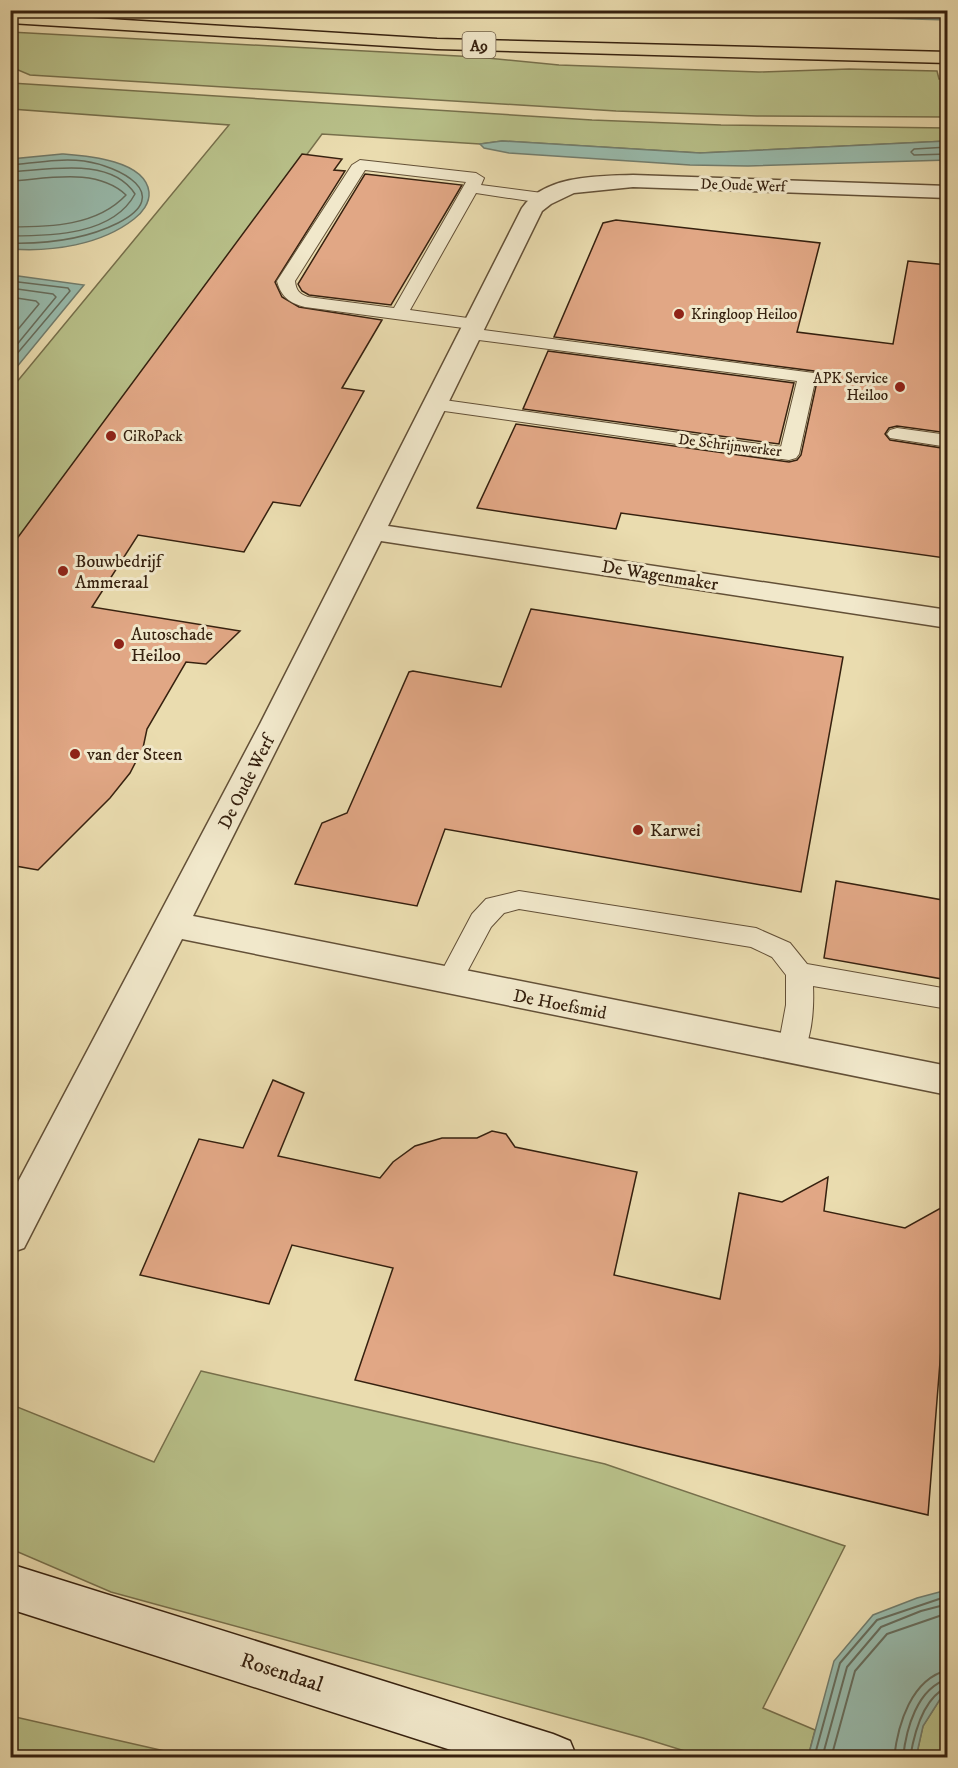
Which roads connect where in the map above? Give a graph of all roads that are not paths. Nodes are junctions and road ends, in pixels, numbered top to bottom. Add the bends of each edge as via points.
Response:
1 (10, 18) edge
2 (948, 58) edge
3 (471, 188) junction
4 (948, 192) edge
5 (542, 198) junction
6 (399, 314) junction
7 (384, 330) dead end
8 (471, 333) junction
9 (437, 405) junction
10 (897, 435) dead end
11 (948, 441) edge
12 (373, 532) junction
13 (948, 619) edge
14 (174, 925) junction
15 (799, 973) junction
16 (449, 982) junction
17 (948, 999) edge
18 (792, 1048) junction
19 (948, 1081) edge
20 (10, 1236) edge
21 (10, 1586) edge
22 (553, 1758) edge

1 - 2 highway, A9 via 437,44
3 - 5 lane
3 - 6 lane
3 - 6 lane via 476,178 360,165 286,281 292,298 305,302
4 - 5 street, De Oude Werf via 633,182 562,187
5 - 8 street, De Oude Werf via 532,208
6 - 8 lane
7 - 8 lane
8 - 9 street, De Oude Werf
8 - 9 lane, De Schrijnwerker via 807,377 789,454
9 - 12 street, De Oude Werf
10 - 11 lane
12 - 13 street, De Wagenmaker
12 - 14 street, De Oude Werf
14 - 16 street, De Hoefsmid
14 - 20 street, De Oude Werf
15 - 16 lane via 781,950 756,938 519,900 495,906 481,921
15 - 17 lane
15 - 18 lane via 800,1005
16 - 18 street, De Hoefsmid
18 - 19 street, De Hoefsmid
21 - 22 street, Rosendaal

